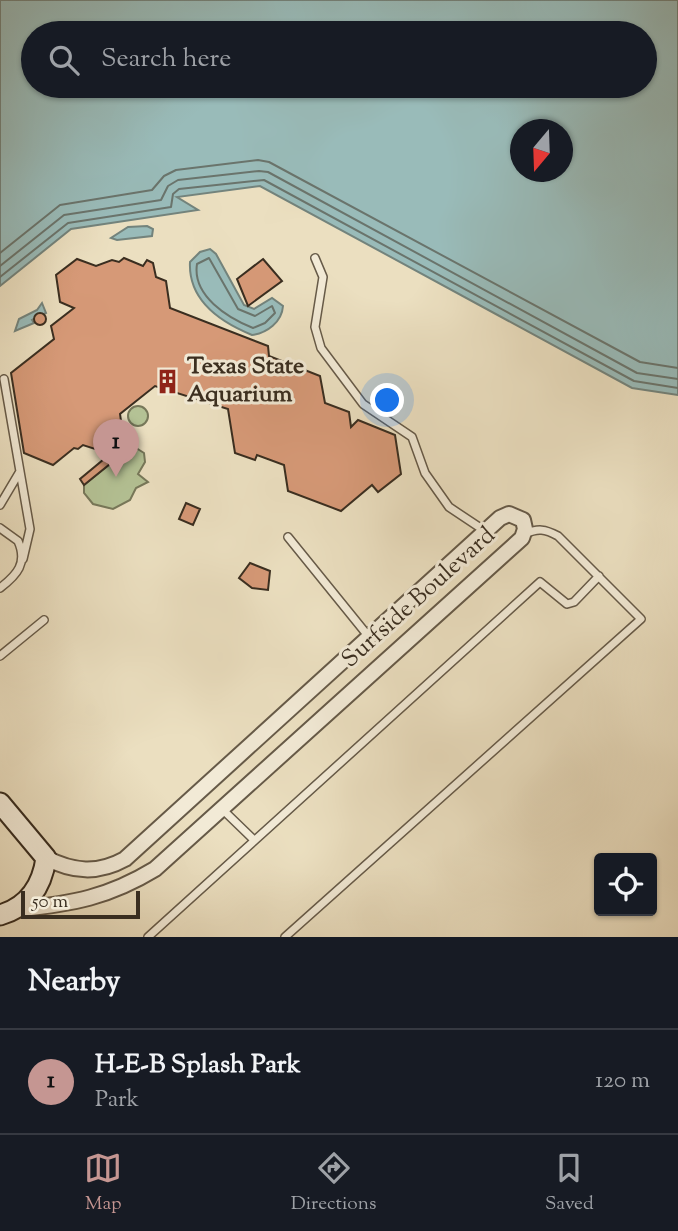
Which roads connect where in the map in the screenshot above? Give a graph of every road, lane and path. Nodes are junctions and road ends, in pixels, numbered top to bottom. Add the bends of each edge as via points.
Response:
1 (315, 258) dead end
2 (4, 379) dead end
3 (20, 472) junction
4 (0, 505) edge
5 (0, 528) edge
6 (485, 531) junction
7 (524, 534) junction
8 (288, 537) dead end
9 (23, 559) junction
10 (599, 576) junction
11 (0, 588) edge
12 (44, 620) dead end
13 (369, 637) junction
14 (0, 656) edge
15 (0, 803) edge
16 (222, 809) junction
17 (254, 839) junction
18 (46, 858) junction
19 (20, 909) junction
20 (0, 915) edge
21 (148, 937) edge
22 (285, 937) edge

1 - 6 lane via 323,277 315,327 321,348 363,404 412,437 425,473 449,507
2 - 3 lane
3 - 4 lane
3 - 9 lane via 30,529
5 - 9 lane via 18,541
6 - 7 street, Surfside Boulevard via 509,514 523,520
6 - 13 street, Surfside Boulevard
7 - 10 lane via 546,529
7 - 16 street, Surfside Boulevard
8 - 13 lane
9 - 11 lane via 15,576
10 - 17 lane via 567,604 540,582
10 - 22 lane via 641,619
12 - 14 lane
13 - 18 street, Surfside Boulevard via 125,859 84,871
15 - 18 street
16 - 17 lane
16 - 19 street, Surfside Boulevard via 155,869 110,893
17 - 21 lane
18 - 19 street via 41,881
19 - 20 street, Surfside Boulevard

